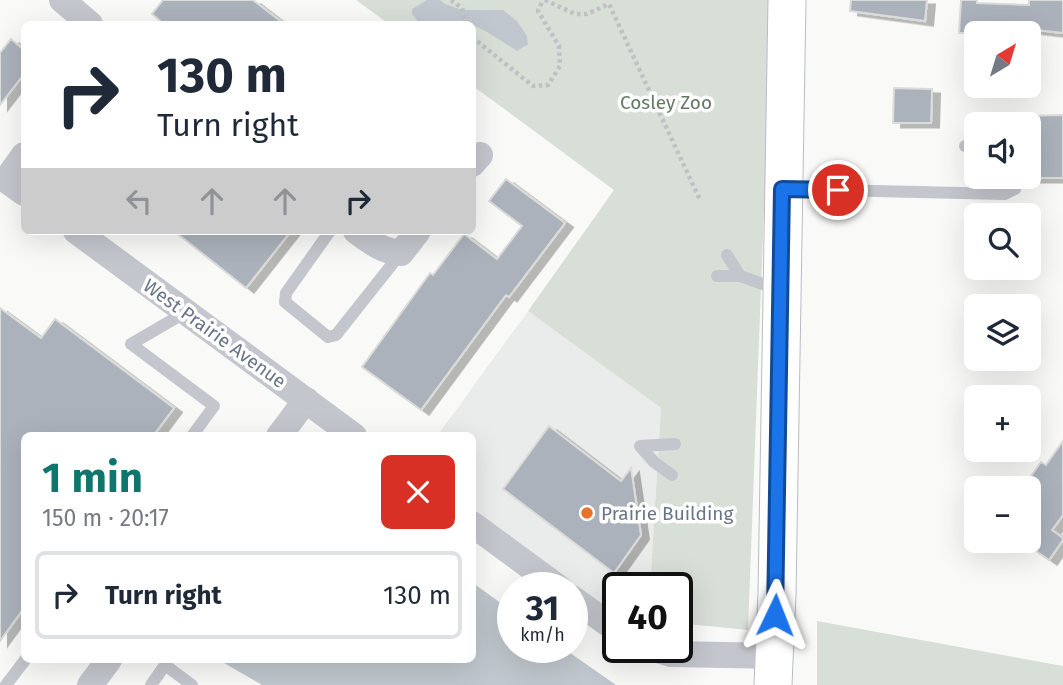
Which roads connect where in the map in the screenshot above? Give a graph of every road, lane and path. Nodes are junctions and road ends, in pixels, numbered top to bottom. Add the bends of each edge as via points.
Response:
1 (62, 0) edge
2 (452, 0) edge
3 (544, 0) edge
4 (786, 0) edge
5 (609, 2) edge
6 (86, 21) edge
7 (465, 21) edge
8 (476, 40) edge
9 (21, 165) edge
10 (15, 186) edge
11 (782, 189) junction
12 (1015, 189) edge
13 (700, 200) dead end
14 (81, 235) edge
15 (327, 235) edge
16 (361, 235) edge
17 (415, 235) edge
18 (401, 253) junction
19 (727, 254) dead end
20 (716, 276) dead end
21 (740, 276) junction
22 (781, 290) junction
23 (186, 312) junction
24 (306, 400) junction
25 (195, 432) edge
26 (282, 432) edge
27 (349, 432) edge
28 (675, 444) dead end
29 (672, 475) dead end
30 (476, 527) edge
31 (537, 572) edge
32 (693, 658) edge
33 (23, 663) edge
34 (107, 663) edge
35 (773, 671) edge
36 (6, 685) edge
37 (90, 685) edge
38 (151, 685) edge
39 (192, 685) edge

1 - 6 street
2 - 7 path via 462,8
3 - 5 path via 575,14 587,14
3 - 8 path via 538,11 559,46 560,66 548,85 533,86
4 - 11 street
5 - 13 path
9 - 10 street
11 - 12 lane via 1005,194
11 - 22 street
14 - 23 street, West Prairie Avenue
15 - 18 lane via 286,293 285,302 328,337 337,335
16 - 18 street via 387,251
17 - 18 street
19 - 21 lane
20 - 21 lane
21 - 22 lane
22 - 35 street
23 - 24 street, West Prairie Avenue
23 - 25 lane via 131,344 214,406
24 - 26 street
24 - 27 street, West Prairie Avenue
28 - 29 lane via 640,446
30 - 31 street
32 - 35 street
33 - 36 lane
34 - 37 street
38 - 39 lane via 165,665

